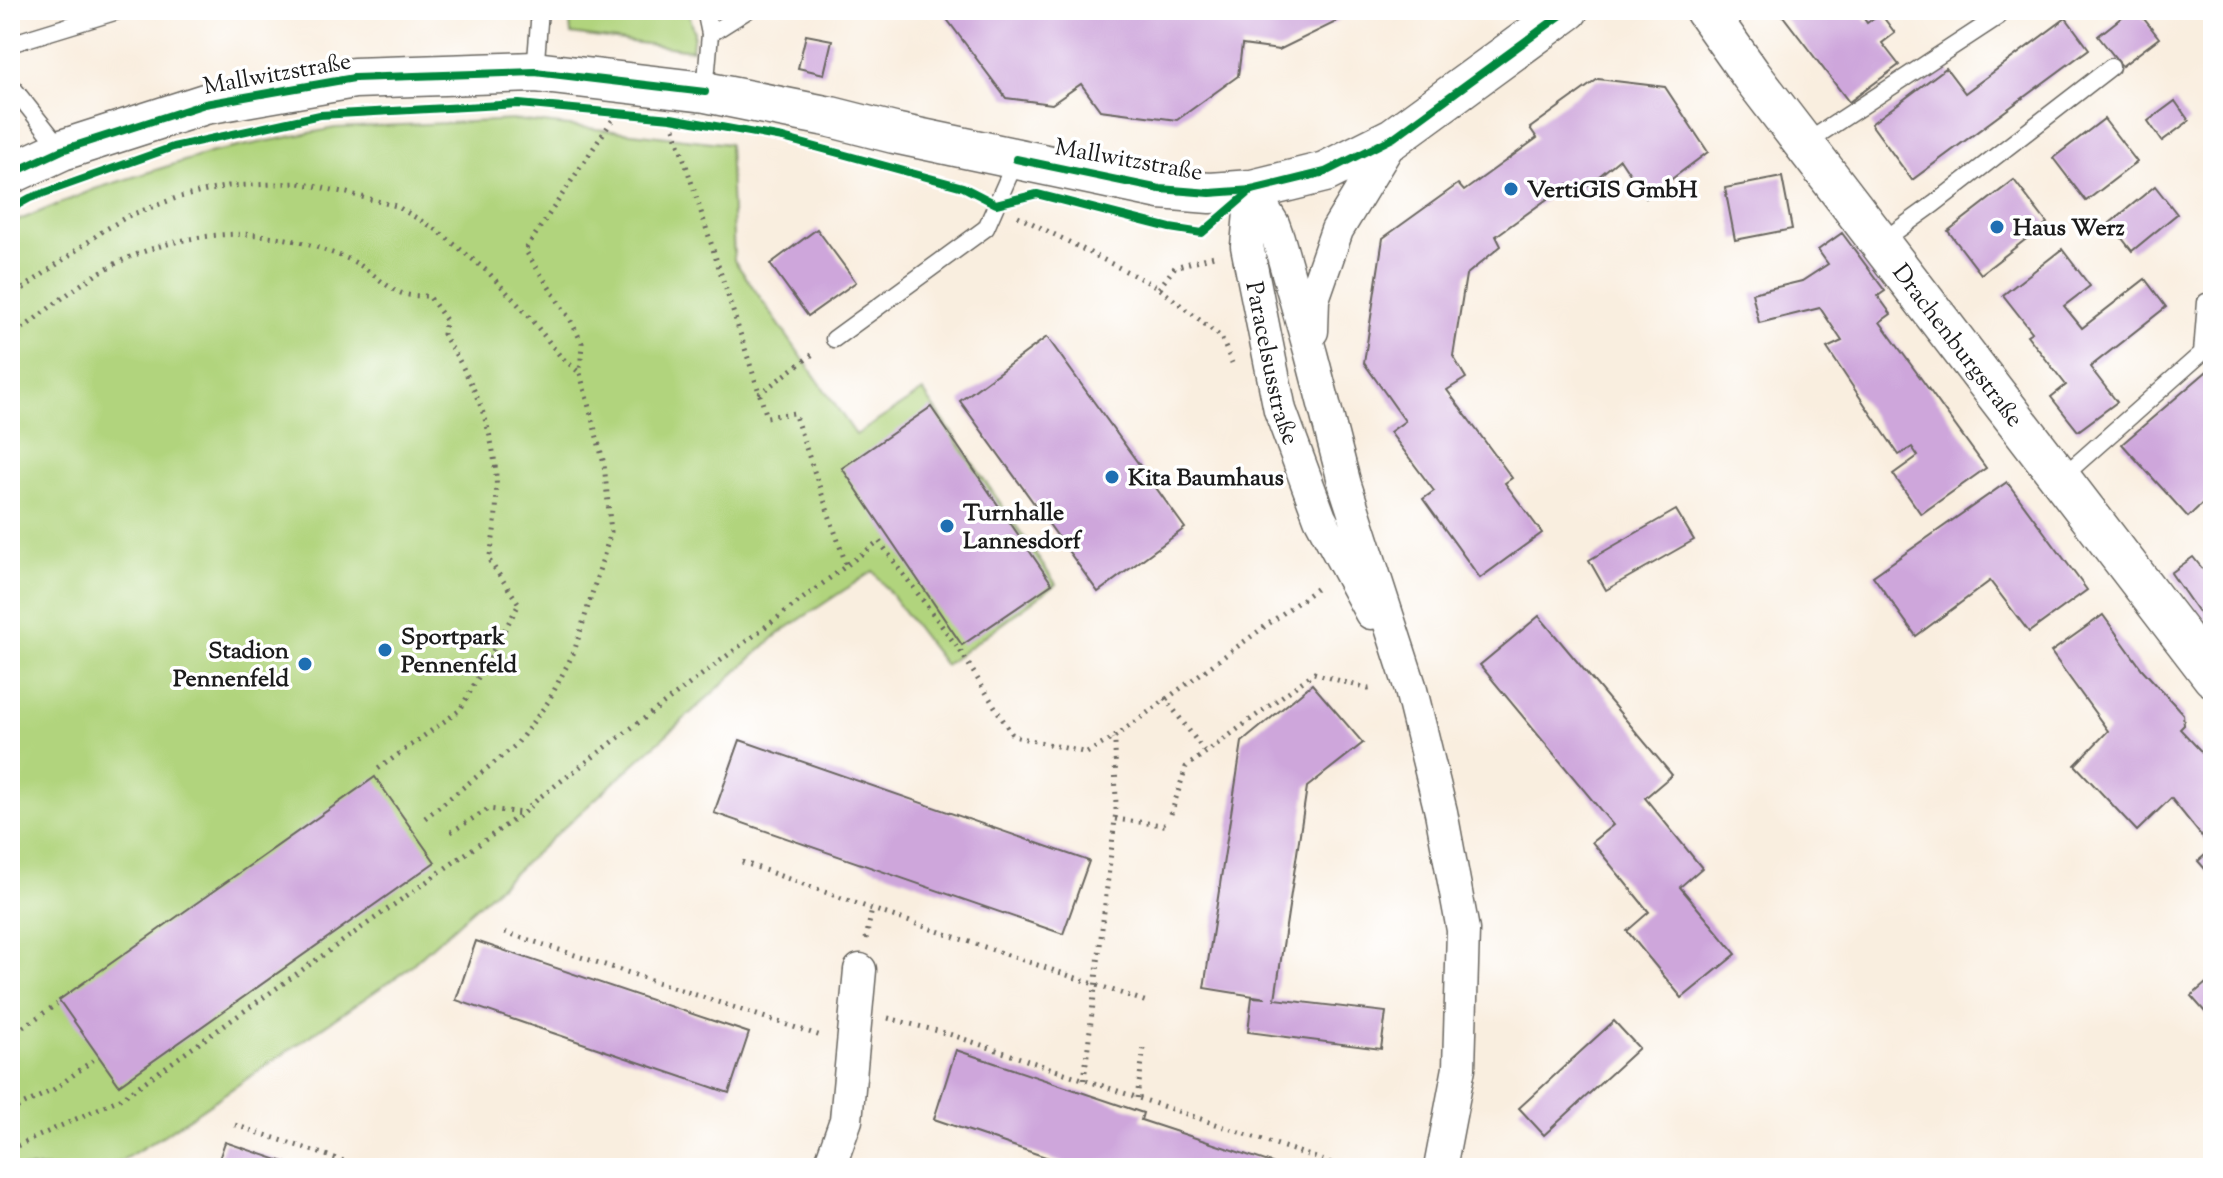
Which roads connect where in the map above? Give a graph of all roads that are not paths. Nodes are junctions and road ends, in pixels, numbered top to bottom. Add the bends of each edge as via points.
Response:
1 (121, 10) edge
2 (540, 10) edge
3 (705, 10) edge
4 (748, 10) edge
5 (1568, 10) edge
6 (1705, 10) edge
7 (1999, 16) dead end
8 (710, 34) junction
9 (10, 44) edge
10 (2111, 67) dead end
11 (535, 72) junction
12 (10, 84) edge
13 (705, 92) junction
14 (1393, 138) junction
15 (1804, 144) junction
16 (62, 150) junction
17 (1016, 159) junction
18 (10, 174) edge
19 (1252, 190) junction
20 (1881, 242) junction
21 (2206, 302) dead end
22 (834, 339) road end
23 (1311, 354) junction
24 (2061, 478) junction
25 (2213, 677) edge
26 (1410, 686) junction
27 (860, 970) dead end
28 (829, 1168) edge
29 (1440, 1168) edge

1 - 9 lane
2 - 11 lane
3 - 8 lane
4 - 8 lane
5 - 14 street, Mallwitzstraße
6 - 15 street, Drachenburgstraße
7 - 15 lane
8 - 13 lane
10 - 20 lane
11 - 13 street, Mallwitzstraße
11 - 16 street, Mallwitzstraße via 354,78 205,104
12 - 16 lane
13 - 17 street, Mallwitzstraße
14 - 19 street, Mallwitzstraße via 1325,172
14 - 23 street, Paracelsusstraße via 1337,230 1313,299
15 - 20 street, Drachenburgstraße
16 - 18 street, Mallwitzstraße
17 - 19 street, Mallwitzstraße via 1160,189
17 - 22 lane via 986,228
19 - 23 street, Paracelsusstraße via 1273,224
19 - 26 street, Paracelsusstraße via 1247,246 1280,410 1320,518
20 - 24 street, Drachenburgstraße
21 - 24 lane via 2202,353
23 - 26 street, Paracelsusstraße via 1345,485
24 - 25 street, Drachenburgstraße
26 - 29 street, Paracelsusstraße via 1463,930 1459,1068
27 - 28 street via 846,1120

